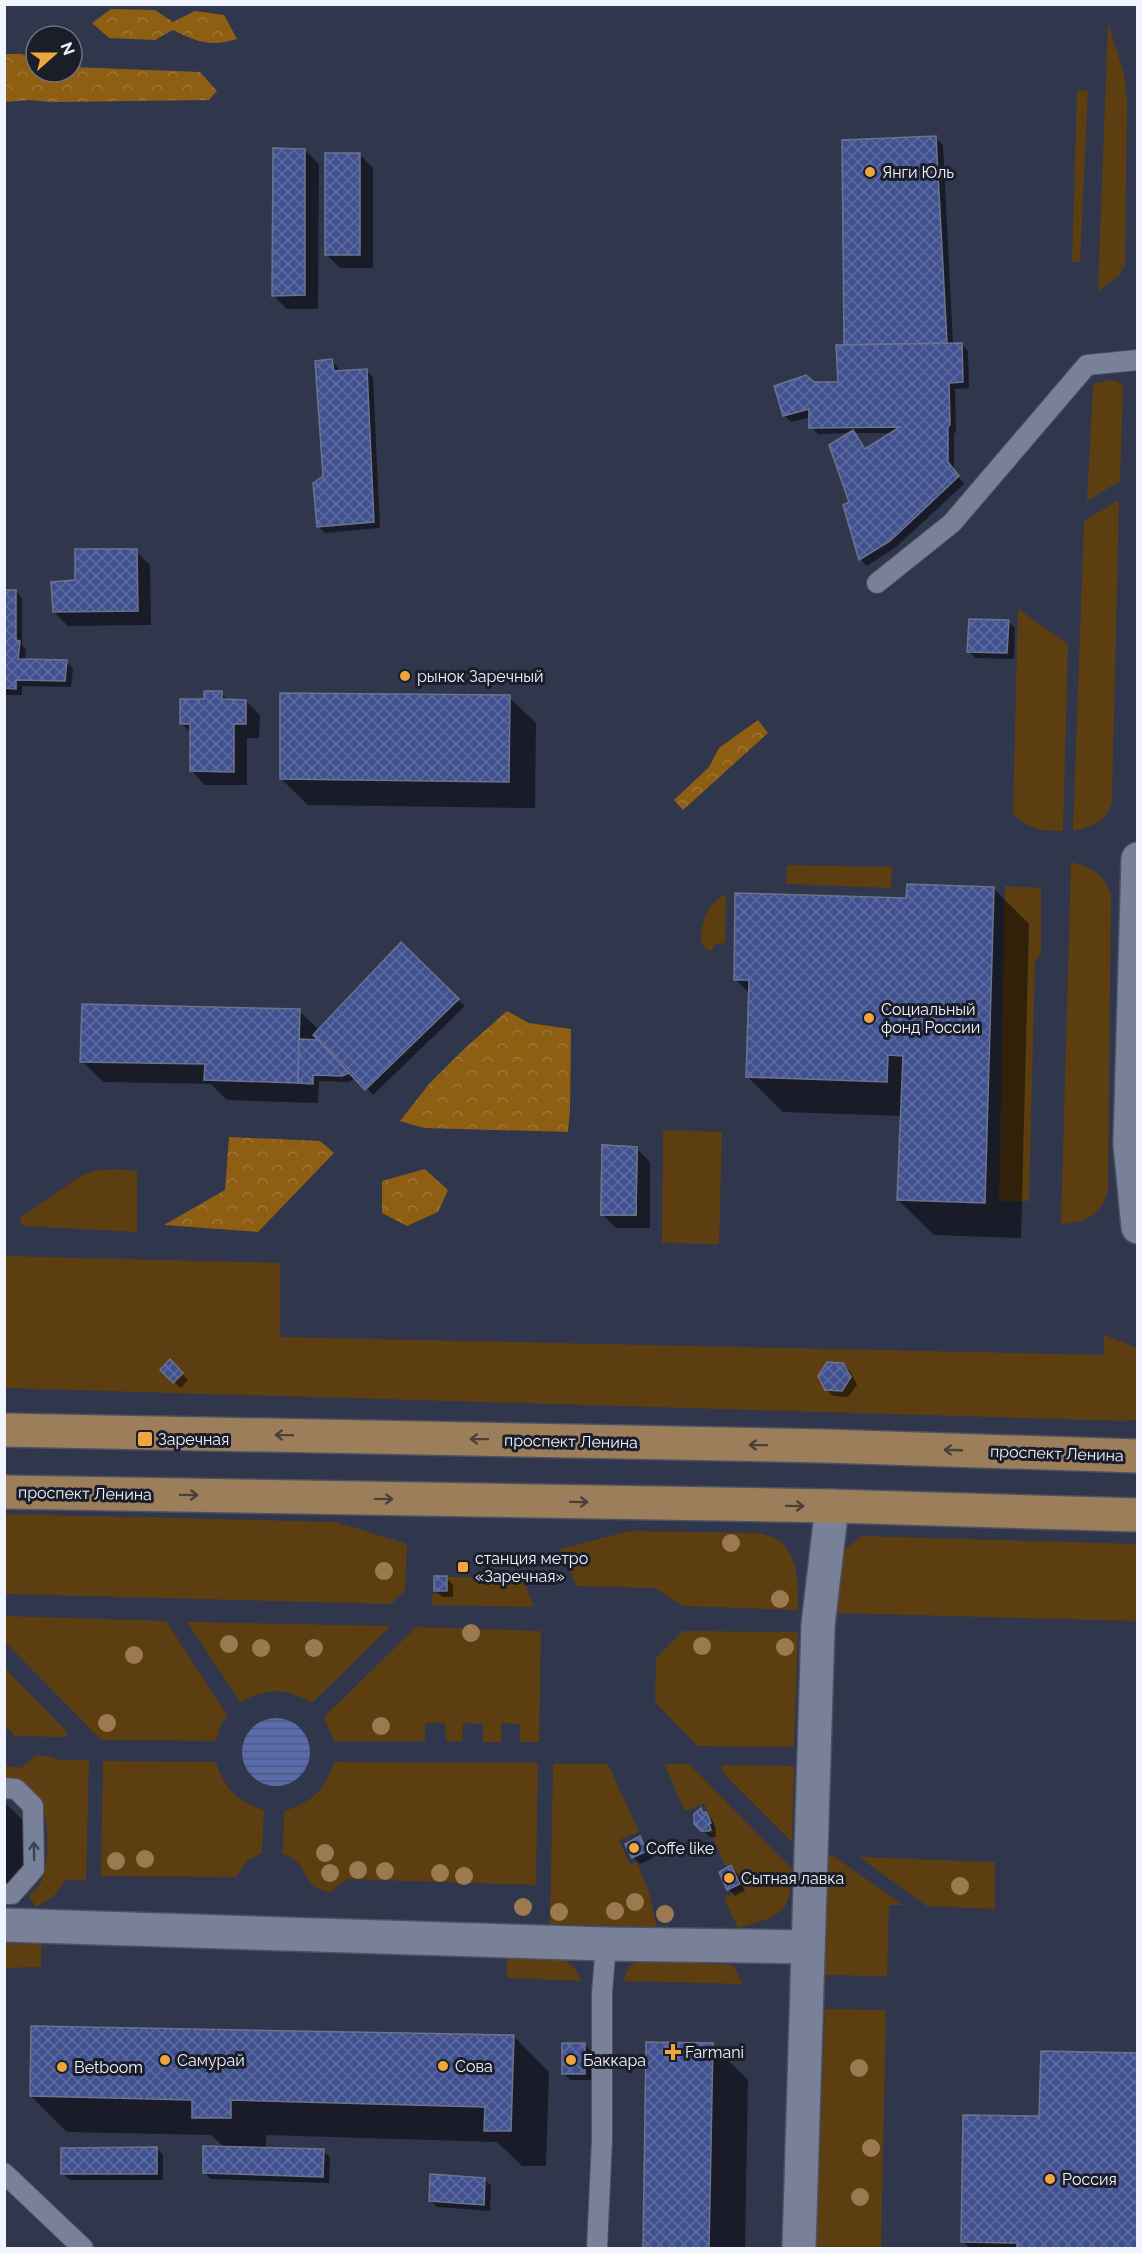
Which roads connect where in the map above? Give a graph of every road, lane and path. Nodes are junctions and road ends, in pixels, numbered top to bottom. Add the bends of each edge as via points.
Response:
1 (1137, 360) edge
2 (877, 583) dead end
3 (1137, 860) edge
4 (1137, 1227) edge
5 (4, 1430) edge
6 (1137, 1456) edge
7 (4, 1492) edge
8 (832, 1506) junction
9 (1137, 1515) edge
10 (4, 1788) edge
11 (4, 1893) edge
12 (4, 1925) edge
13 (606, 1944) junction
14 (808, 1947) junction
15 (4, 2173) edge
16 (83, 2248) edge
17 (597, 2248) edge
18 (799, 2248) edge

1 - 2 lane via 1087,365 952,523
3 - 4 street via 1130,1144
6 -> 5 main road, проспект Ленина
7 -> 8 main road, проспект Ленина
8 - 9 main road, проспект Ленина
8 - 14 street via 818,1625
11 -> 10 lane via 12,1894 34,1869 33,1806 16,1789
12 - 13 street
13 - 14 street
13 - 17 lane
14 - 18 street
15 - 16 lane

